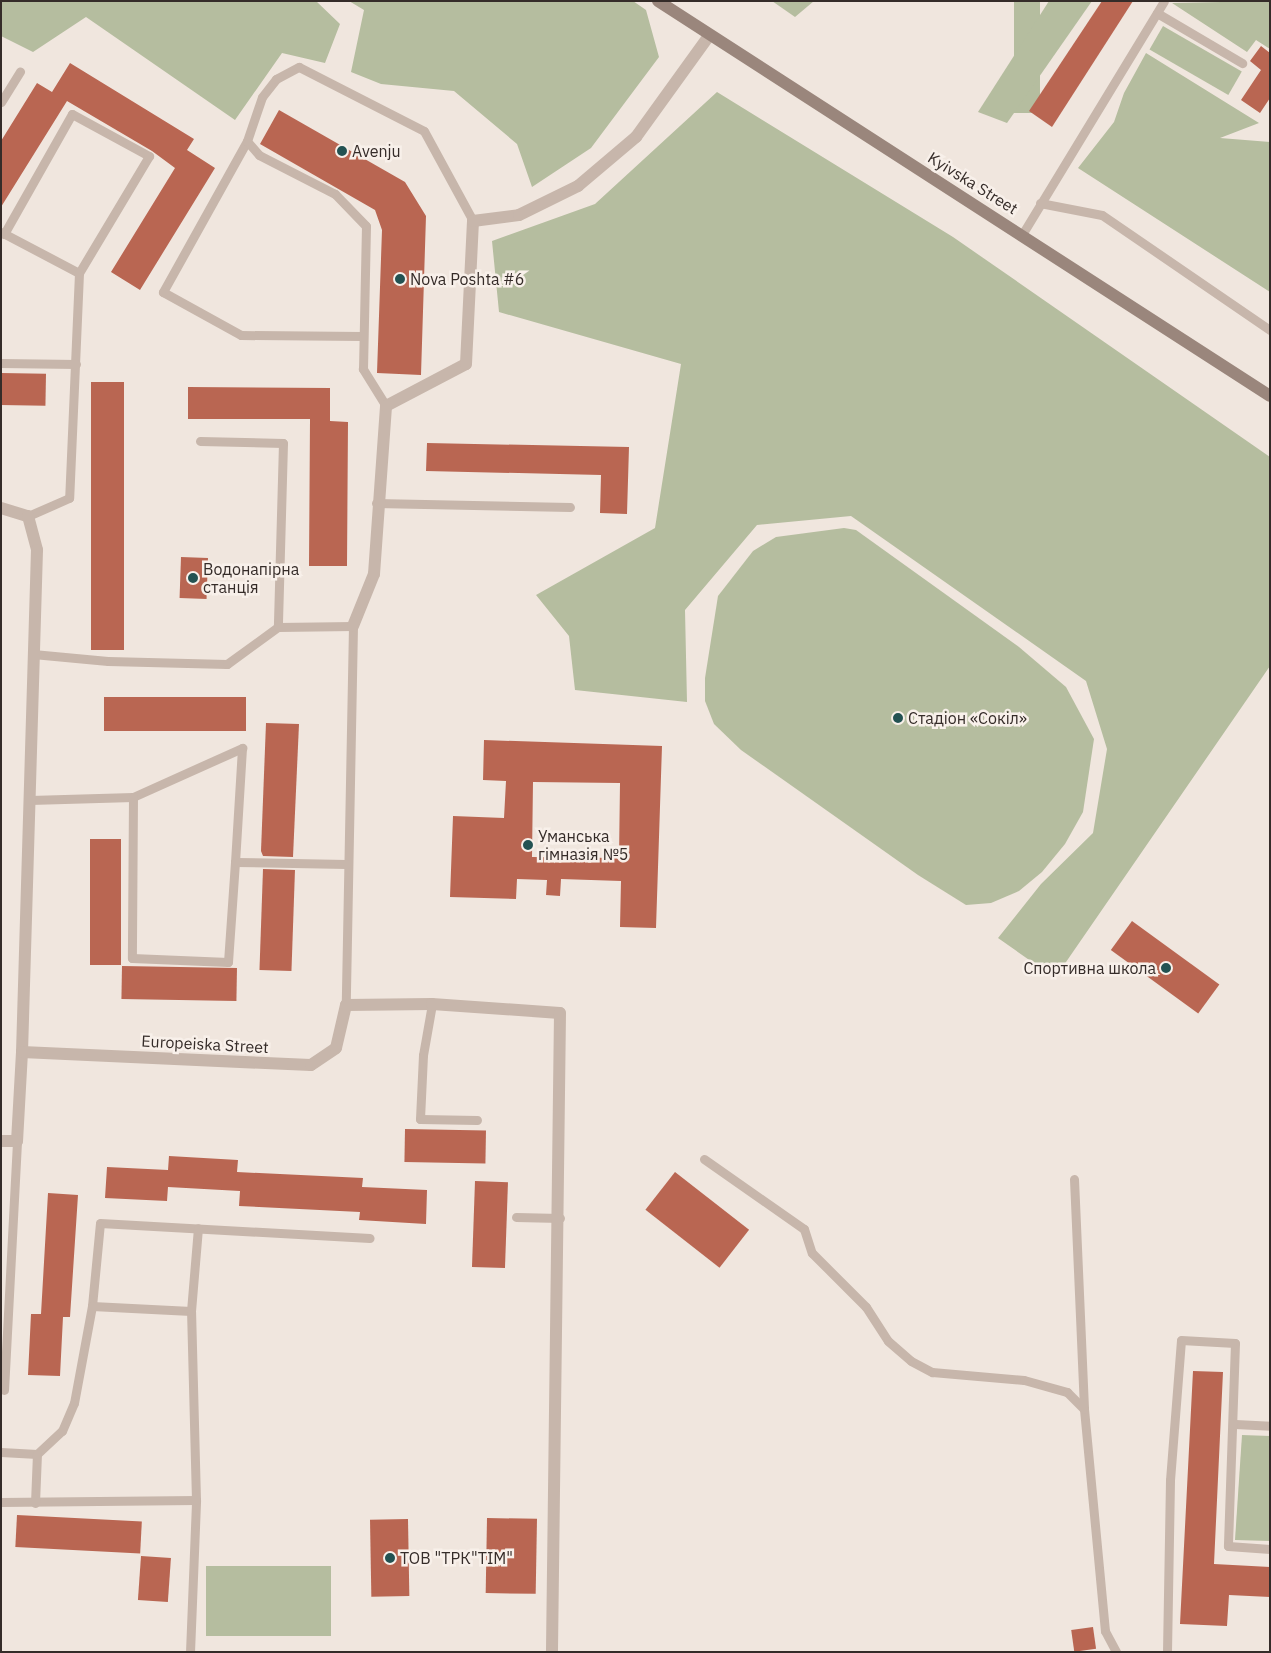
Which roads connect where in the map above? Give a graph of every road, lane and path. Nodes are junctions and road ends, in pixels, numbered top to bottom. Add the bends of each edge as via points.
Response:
1 (658, 1) edge
2 (1164, 1) edge
3 (1157, 13) junction
4 (708, 36) junction
5 (1242, 63) dead end
6 (20, 72) dead end
7 (1, 102) edge
8 (247, 141) junction
9 (1040, 203) junction
10 (473, 221) junction
11 (2, 233) edge
12 (1023, 233) junction
13 (79, 273) junction
14 (1270, 330) edge
15 (362, 336) junction
16 (1, 363) edge
17 (76, 364) junction
18 (1270, 396) edge
19 (386, 406) junction
20 (200, 441) dead end
21 (376, 503) junction
22 (570, 507) dead end
23 (1, 508) edge
24 (28, 516) junction
25 (353, 626) junction
26 (278, 627) junction
27 (33, 654) junction
28 (133, 798) junction
29 (30, 800) junction
30 (235, 862) junction
31 (346, 864) junction
32 (432, 1004) junction
33 (346, 1005) junction
34 (22, 1052) junction
35 (477, 1120) dead end
36 (1, 1140) edge
37 (16, 1141) junction
38 (704, 1159) dead end
39 (1074, 1179) dead end
40 (516, 1217) dead end
41 (560, 1218) junction
42 (198, 1228) junction
43 (370, 1238) dead end
44 (92, 1306) junction
45 (191, 1311) junction
46 (4, 1390) dead end
47 (1084, 1409) junction
48 (1235, 1424) junction
49 (1270, 1426) edge
50 (1, 1452) edge
51 (37, 1454) junction
52 (196, 1500) junction
53 (1, 1502) edge
54 (35, 1503) junction
55 (1270, 1549) edge
56 (190, 1652) edge
57 (552, 1652) edge
58 (1116, 1652) edge
59 (1167, 1652) edge

1 - 4 main road, Kyivska Street
2 - 3 lane
3 - 5 lane
3 - 9 lane
4 - 10 street via 636,137 578,186 519,215
4 - 12 main road, Kyivska Street
6 - 7 lane
8 - 10 lane via 262,97 276,79 299,67 424,131
8 - 15 lane via 259,155 335,194 366,226
8 - 15 lane via 163,292 241,335
9 - 12 lane
9 - 14 lane via 1102,215
10 - 19 street via 466,364
11 - 13 lane
11 - 13 lane via 72,114 149,156
12 - 18 main road, Kyivska Street
13 - 17 lane
15 - 19 lane via 363,369
16 - 17 lane
17 - 24 lane via 69,498
19 - 21 street
20 - 26 lane via 283,443
21 - 22 lane
21 - 25 street via 374,574
23 - 24 street
24 - 27 street via 37,550
25 - 26 lane
25 - 31 lane
26 - 27 lane via 226,664 108,662
27 - 29 street
28 - 29 lane
28 - 30 lane via 242,748
28 - 30 lane via 132,958 228,962
29 - 34 street
30 - 31 lane
31 - 33 lane
32 - 33 street
32 - 35 lane via 423,1055 420,1119
32 - 41 street via 560,1013
33 - 34 street, Europeiska Street via 336,1048 311,1066
34 - 37 street
36 - 37 street
37 - 46 lane
38 - 47 lane via 804,1229 812,1253 866,1307 888,1341 911,1362 932,1372 1024,1380 1067,1392
39 - 47 lane
40 - 41 lane
41 - 57 street
42 - 43 lane
42 - 44 lane via 100,1223
42 - 45 lane
44 - 45 lane
44 - 51 lane via 74,1403 62,1431
45 - 52 lane
47 - 58 lane via 1105,1630
48 - 49 lane
48 - 55 lane via 1228,1546
48 - 59 lane via 1235,1343 1181,1340 1170,1480
50 - 51 lane
51 - 54 lane
52 - 54 lane
52 - 56 lane
53 - 54 lane

